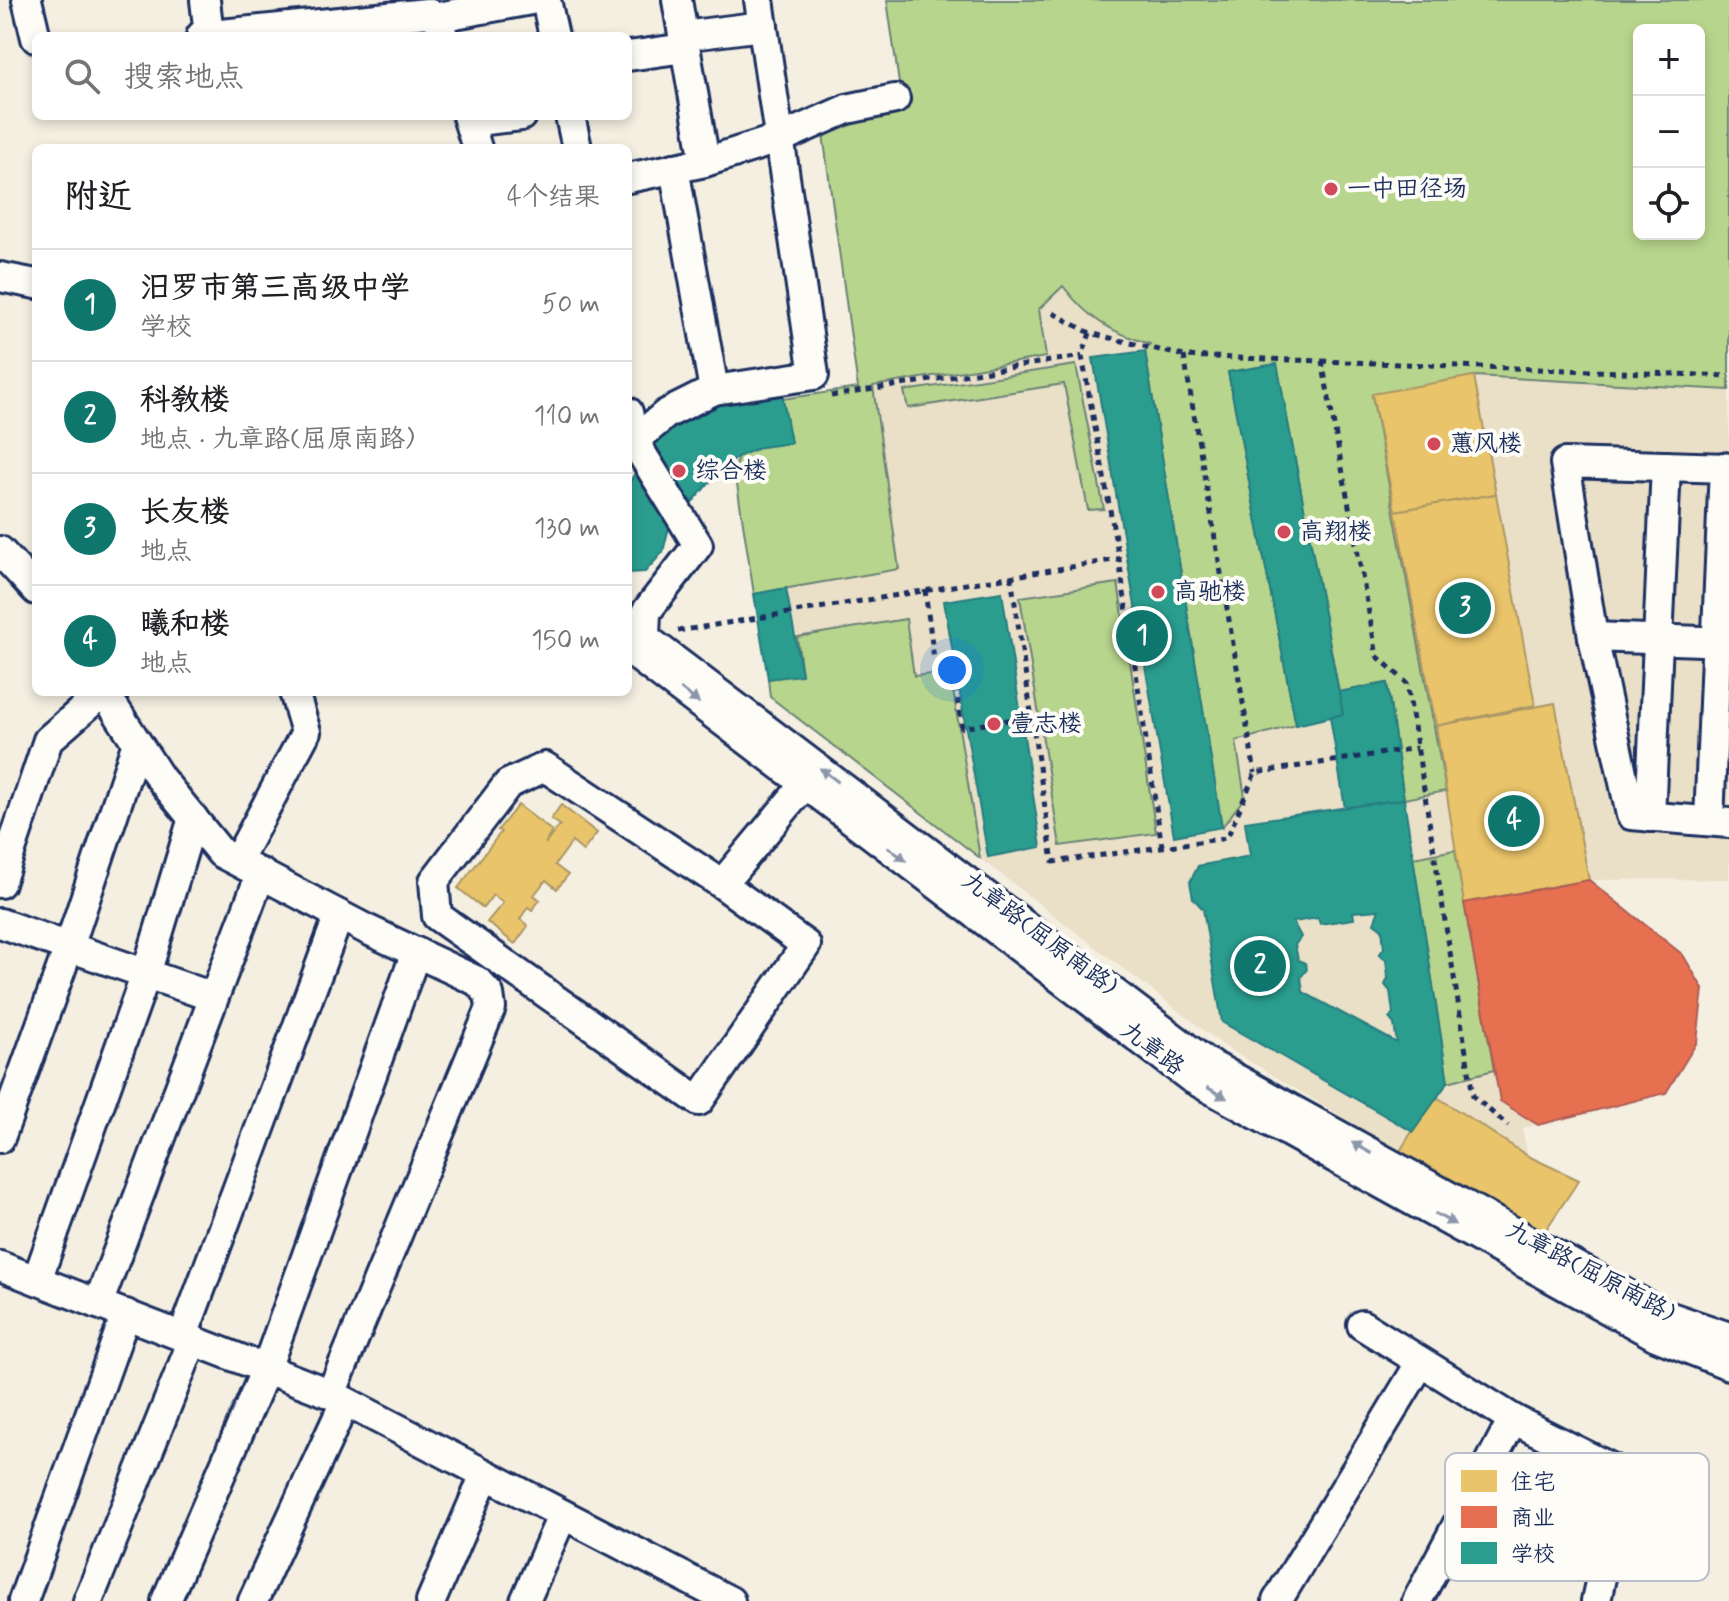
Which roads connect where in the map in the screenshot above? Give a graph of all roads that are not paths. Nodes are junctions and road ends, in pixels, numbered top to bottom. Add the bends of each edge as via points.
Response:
1 (27, 0) edge
2 (205, 0) edge
3 (531, 0) edge
4 (546, 0) edge
5 (677, 0) edge
6 (392, 7) edge
7 (761, 13) edge
8 (440, 26) edge
9 (35, 32) edge
10 (209, 32) edge
11 (229, 32) edge
12 (553, 32) edge
13 (684, 42) junction
14 (632, 55) edge
15 (895, 99) dead end
16 (506, 120) edge
17 (571, 120) edge
18 (471, 129) edge
19 (781, 138) junction
20 (576, 144) edge
21 (705, 162) junction
22 (674, 168) junction
23 (632, 177) edge
24 (0, 257) edge
25 (32, 263) edge
26 (0, 277) edge
27 (32, 283) edge
28 (714, 390) junction
29 (632, 431) edge
30 (634, 441) junction
31 (1666, 466) junction
32 (1727, 468) edge
33 (0, 551) edge
34 (32, 586) edge
35 (634, 637) edge
36 (1593, 637) junction
37 (1660, 639) junction
38 (1723, 642) edge
39 (99, 696) edge
40 (107, 696) edge
41 (295, 696) edge
42 (137, 743) junction
43 (805, 784) junction
44 (1650, 817) junction
45 (193, 818) junction
46 (1719, 822) edge
47 (249, 867) junction
48 (0, 883) edge
49 (722, 884) junction
50 (339, 915) junction
51 (0, 923) edge
52 (69, 947) junction
53 (416, 952) junction
54 (146, 974) junction
55 (213, 997) junction
56 (0, 1138) edge
57 (0, 1266) edge
58 (37, 1280) junction
59 (98, 1304) junction
60 (126, 1314) junction
61 (1362, 1325) dead end
62 (1729, 1337) edge
63 (188, 1338) junction
64 (1421, 1362) junction
65 (1729, 1365) edge
66 (266, 1369) junction
67 (338, 1398) junction
68 (1513, 1419) junction
69 (1495, 1453) edge
70 (1581, 1453) edge
71 (485, 1475) junction
72 (562, 1516) junction
73 (1445, 1548) edge
74 (1600, 1581) edge
75 (683, 1592) edge
76 (23, 1601) edge
77 (88, 1601) edge
78 (166, 1601) edge
79 (253, 1601) edge
80 (431, 1601) edge
81 (525, 1601) edge
82 (730, 1601) edge
83 (1277, 1601) edge
84 (1417, 1601) edge
85 (1596, 1601) edge

1 - 9 street
2 - 10 street
3 - 8 street
4 - 12 street
5 - 13 street
6 - 8 street via 427,13
6 - 11 street
7 - 13 street
7 - 19 street
13 - 14 street
13 - 21 street
15 - 19 street via 847,109
16 - 18 street
17 - 20 street
19 - 21 street
19 - 28 street via 814,375
21 - 22 street
22 - 23 street
22 - 28 street
24 - 25 street
26 - 27 street
28 - 30 street via 666,414
29 - 30 street
30 - 35 street via 698,545 646,612
31 - 32 street
31 - 36 street via 1565,463
31 - 37 street
32 - 38 street
33 - 34 street
35 -> 43 street, 九章路
62 -> 35 street, 九章路(屈原南路) via 1662,1314 1204,1061
36 - 37 street
36 - 44 street via 1631,815
37 - 38 street
37 - 44 street
38 - 46 street
39 - 48 street via 48,740
40 - 42 street
41 - 47 street via 306,732
42 - 45 street
42 - 52 street
43 - 49 street
43 -> 65 street, 九章路 via 1191,1078 1656,1336
44 - 46 street
45 - 47 street via 221,853
45 - 54 street
47 - 50 street
47 - 55 street
49 - 49 street via 806,945 699,1101 437,916 434,881 508,784 545,767
50 - 53 street
50 - 63 street
51 - 52 street
52 - 54 street
52 - 56 street
53 - 66 street
53 - 67 street via 477,981 489,994 491,1008
54 - 55 street
54 - 58 street
55 - 59 street
57 - 58 street
58 - 59 street
59 - 60 street
60 - 63 street
60 - 76 street
61 - 64 street
63 - 66 street
63 - 77 street
64 - 68 street
64 - 83 street
66 - 67 street
66 - 78 street
67 - 71 street
67 - 79 street
68 - 69 street
68 - 70 street
71 - 72 street
71 - 80 street
72 - 75 street
72 - 81 street
73 - 84 street
74 - 85 street
75 - 82 street

